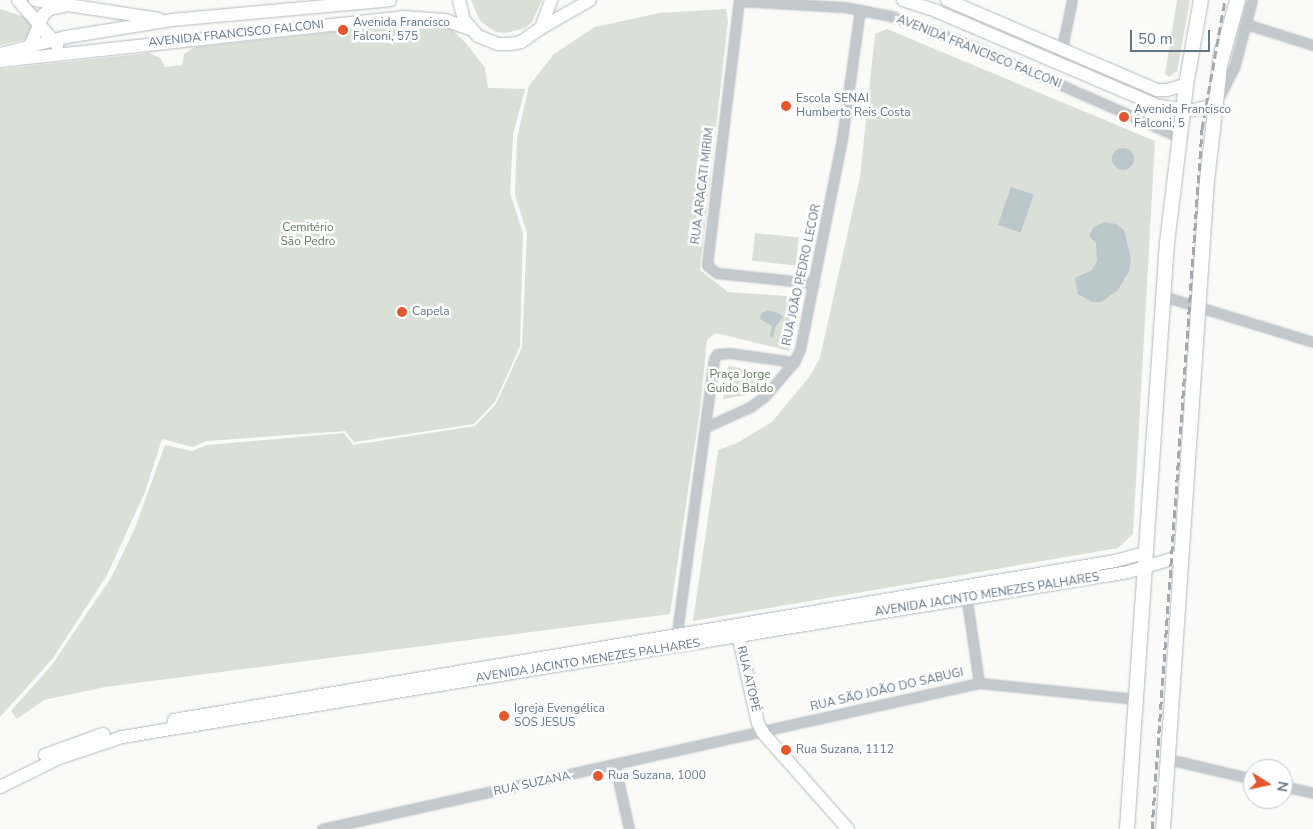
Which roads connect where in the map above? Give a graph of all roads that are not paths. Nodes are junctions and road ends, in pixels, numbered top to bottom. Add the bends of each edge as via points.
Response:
1 (18, 0) edge
2 (35, 0) edge
3 (389, 0) edge
4 (459, 0) edge
5 (551, 0) edge
6 (590, 0) edge
7 (739, 0) edge
8 (903, 0) edge
9 (947, 0) edge
10 (1072, 0) edge
11 (1201, 0) edge
12 (1232, 0) edge
13 (1237, 0) edge
14 (1252, 0) edge
15 (768, 2) edge
16 (967, 4) edge
17 (66, 6) junction
18 (860, 10) junction
19 (172, 20) junction
20 (40, 22) junction
21 (1246, 24) junction
22 (470, 28) junction
23 (540, 28) junction
24 (52, 40) junction
25 (1313, 44) edge
26 (126, 45) junction
27 (30, 46) junction
28 (1063, 49) junction
29 (74, 51) junction
30 (0, 54) edge
31 (0, 61) edge
32 (1220, 61) junction
33 (1059, 62) junction
34 (1186, 85) junction
35 (1214, 105) junction
36 (1183, 110) junction
37 (1179, 137) junction
38 (813, 283) junction
39 (1163, 296) junction
40 (1199, 309) junction
41 (1313, 342) edge
42 (794, 362) junction
43 (708, 426) junction
44 (1182, 556) junction
45 (1145, 560) junction
46 (966, 592) junction
47 (735, 623) junction
48 (677, 634) junction
49 (738, 636) junction
50 (676, 647) junction
51 (498, 669) junction
52 (978, 683) junction
53 (1136, 699) junction
54 (309, 701) junction
55 (764, 733) junction
56 (1168, 759) junction
57 (615, 766) junction
58 (1243, 777) edge
59 (0, 778) edge
60 (0, 787) edge
61 (1293, 788) edge
62 (1313, 793) edge
63 (322, 829) edge
64 (629, 829) edge
65 (848, 829) edge
66 (1127, 829) edge
67 (1163, 829) edge

1 - 20 main road
2 - 17 main road
3 - 19 main road, AVENIDA FRANCISCO FALCONI
4 - 22 main road
5 - 23 main road
6 - 23 main road
7 - 15 street, AVENIDA FRANCISCO FALCONI
7 - 38 street, RUA ARACATI MIRIM via 707,266 717,273
8 - 33 main road, AVENIDA FRANCISCO FALCONI
9 - 16 main road
10 - 28 street
11 - 34 main road
12 - 32 main road
13 - 32 highway
14 - 21 street
15 - 18 street, AVENIDA FRANCISCO FALCONI
16 - 28 main road
17 - 19 main road
17 - 20 main road via 50,9
18 - 37 street, AVENIDA FRANCISCO FALCONI via 936,31
18 - 38 street, RUA JOÃO PEDRO LECOR via 842,139
19 - 24 main road, AVENIDA FRANCISCO FALCONI
19 - 26 main road via 165,35
20 - 24 main road
20 - 27 main road via 37,36
21 - 25 street
21 - 35 street via 1230,80
22 - 23 main road, AVENIDA FRANCISCO FALCONI via 488,41 510,44 521,42
22 - 26 main road, AVENIDA FRANCISCO FALCONI via 445,20 402,17
24 - 27 main road, AVENIDA FRANCISCO FALCONI
24 - 29 main road via 62,49
26 - 29 main road, AVENIDA FRANCISCO FALCONI
27 - 30 main road, AVENIDA FRANCISCO FALCONI
28 - 33 street
28 - 34 main road via 1156,90
29 - 31 main road, AVENIDA FRANCISCO FALCONI
32 - 35 main road
33 - 36 main road, AVENIDA FRANCISCO FALCONI via 1159,106
34 - 36 main road
35 - 36 main road, AVENIDA FRANCISCO FALCONI
35 - 40 main road
36 - 37 main road
37 - 39 main road
38 - 42 street, RUA JOÃO PEDRO LECOR via 800,349
39 - 40 street
39 - 45 main road
40 - 41 street
40 - 44 main road
42 - 43 street, RUA JOÃO PEDRO LECOR via 764,397
42 - 43 street via 717,354
43 - 48 street
44 - 45 main road, AVENIDA JACINTO MENEZES PALHARES
44 - 56 main road
45 - 46 main road, AVENIDA JACINTO MENEZES PALHARES
45 - 53 main road
46 - 47 main road, AVENIDA JACINTO MENEZES PALHARES
46 - 49 main road, AVENIDA JACINTO MENEZES PALHARES
46 - 52 street
47 - 48 main road, AVENIDA JACINTO MENEZES PALHARES
47 - 49 main road, RUA ATOPÉ
48 - 50 street
48 - 51 main road, AVENIDA JACINTO MENEZES PALHARES
49 - 50 main road, AVENIDA JACINTO MENEZES PALHARES
49 - 55 main road, RUA ATOPÉ via 758,723
50 - 51 main road, AVENIDA JACINTO MENEZES PALHARES
51 - 54 main road, AVENIDA JACINTO MENEZES PALHARES
52 - 53 street, RUA SÃO JOÃO DO SABUGI
52 - 55 street, RUA SÃO JOÃO DO SABUGI
53 - 66 main road
54 - 59 main road, AVENIDA JACINTO MENEZES PALHARES via 105,733 64,746
54 - 60 main road, AVENIDA JACINTO MENEZES PALHARES via 102,742 59,758
55 - 57 street, RUA SUZANA
55 - 65 main road
56 - 58 street
56 - 67 main road
57 - 63 street, RUA SUZANA
57 - 64 street
61 - 62 street

